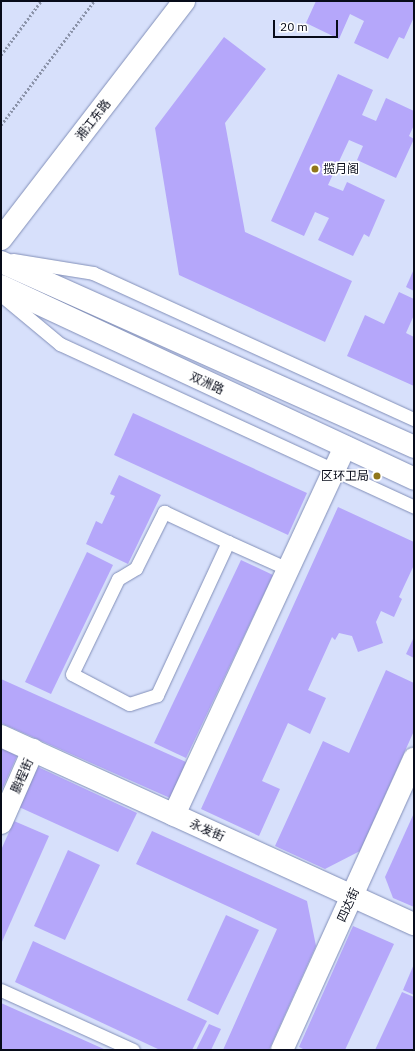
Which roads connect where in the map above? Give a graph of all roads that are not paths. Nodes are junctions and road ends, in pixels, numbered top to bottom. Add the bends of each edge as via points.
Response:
1 (184, 1) edge
2 (1, 239) edge
3 (1, 258) edge
4 (1, 262) edge
5 (1, 286) edge
6 (1, 295) edge
7 (414, 419) edge
8 (345, 447) junction
9 (414, 447) edge
10 (334, 470) junction
11 (414, 479) edge
12 (414, 507) edge
13 (228, 542) junction
14 (288, 569) junction
15 (1, 736) edge
16 (34, 750) junction
17 (414, 759) edge
18 (174, 815) junction
19 (1, 823) edge
20 (352, 896) junction
21 (414, 924) edge
22 (1, 990) edge
23 (133, 1050) edge
24 (282, 1050) edge

1 - 2 street, 湘江东路
3 - 7 lane via 93,273
4 - 9 street
5 - 8 street, 双洲路
6 - 10 lane via 60,344
8 - 10 street
8 - 11 street, 双洲路
10 - 12 lane
10 - 14 street
13 - 13 lane via 164,512 136,568 118,579 72,674 129,704 157,695
13 - 14 lane
14 - 18 street
15 - 16 street, 永发街
16 - 18 street, 永发街
16 - 19 street, 鹏程街
17 - 20 street, 四达街
18 - 20 street, 永发街
20 - 21 street, 永发街
20 - 24 street, 四达街
22 - 23 lane

